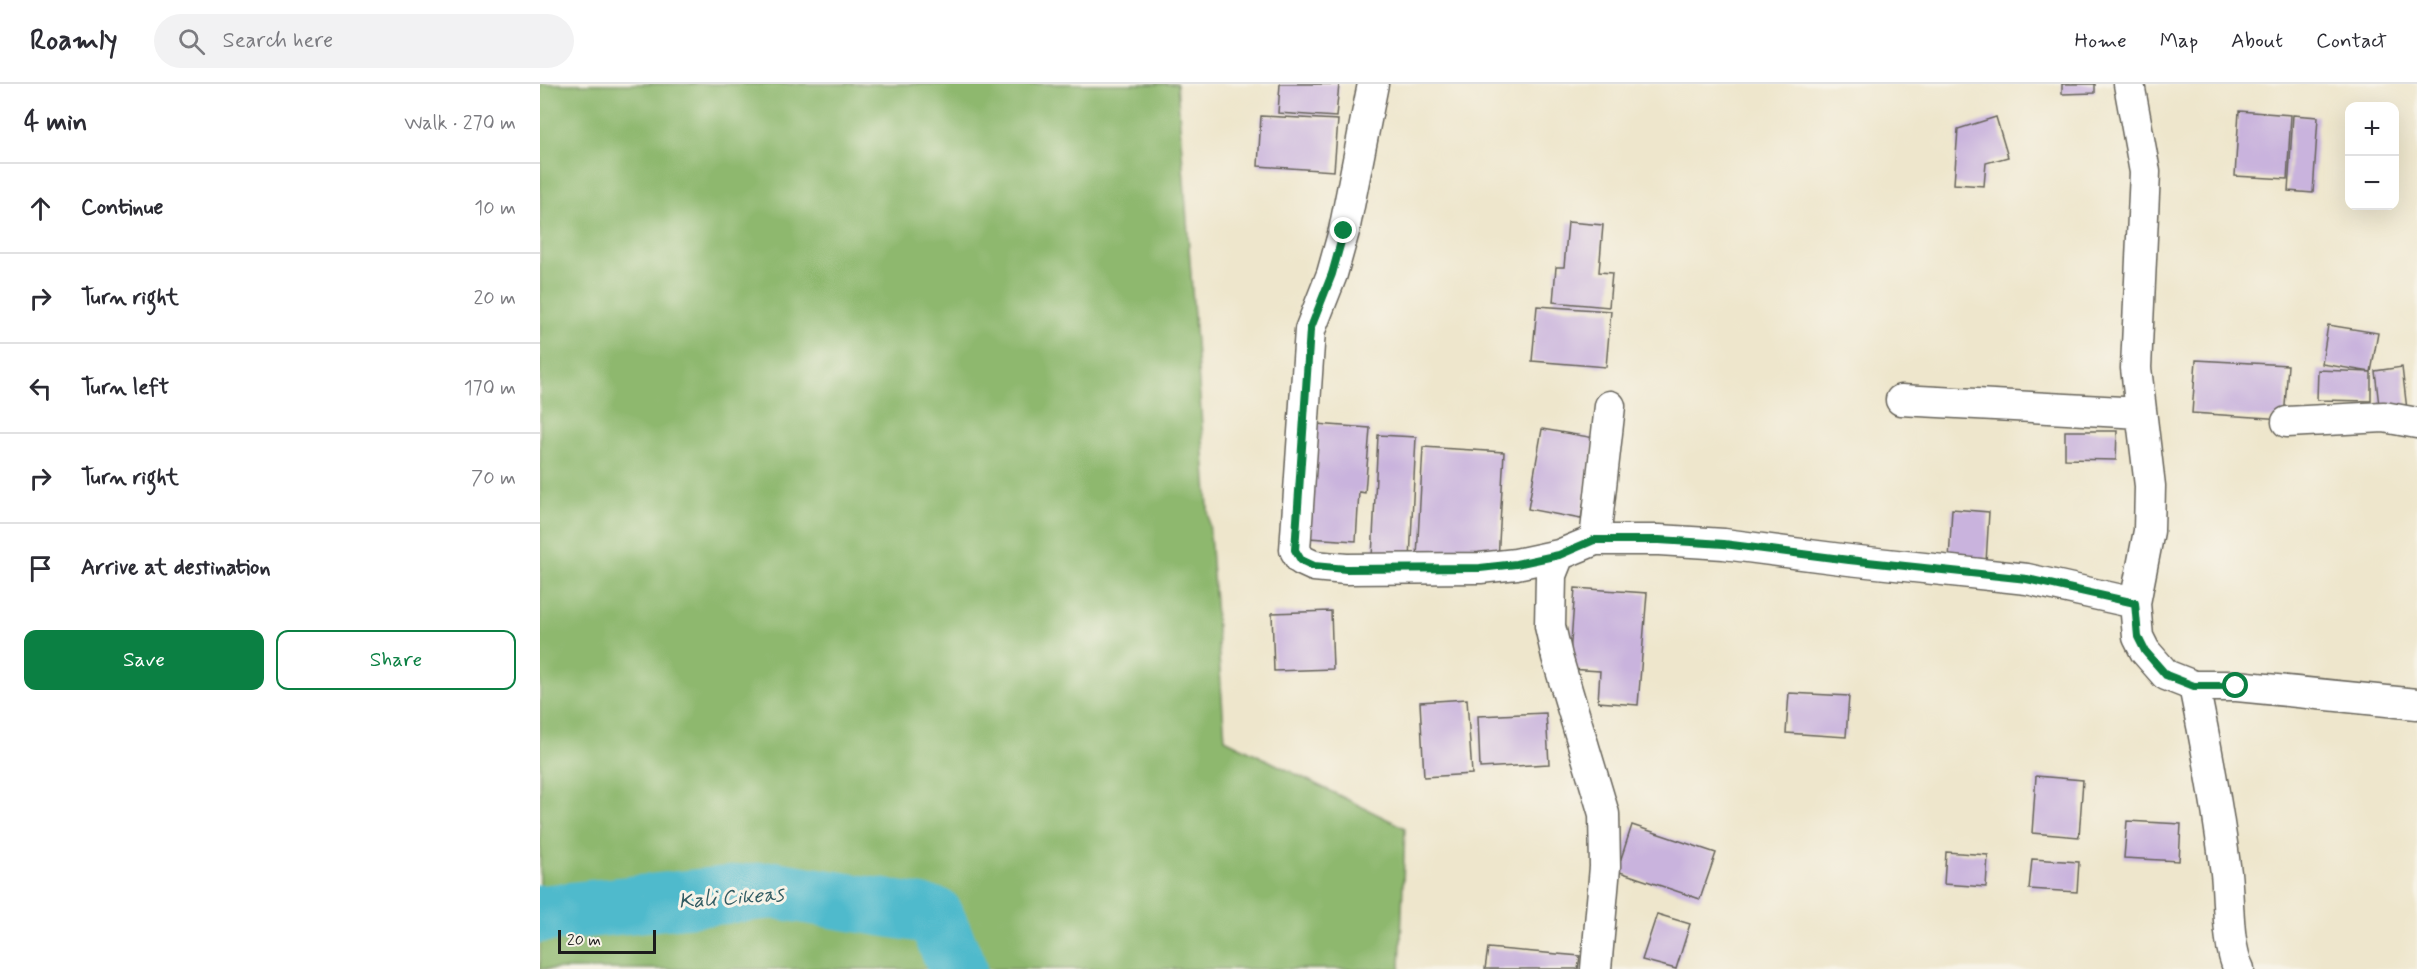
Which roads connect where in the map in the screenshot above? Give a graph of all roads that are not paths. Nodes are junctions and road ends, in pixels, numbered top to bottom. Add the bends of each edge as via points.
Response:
1 (1373, 84) edge
2 (2129, 84) edge
3 (1902, 400) dead end
4 (1610, 406) dead end
5 (2141, 413) junction
6 (2287, 422) dead end
7 (2417, 423) edge
8 (1594, 540) junction
9 (1559, 555) junction
10 (2135, 603) junction
11 (2194, 686) junction
12 (2417, 704) edge
13 (1596, 969) edge
14 (2239, 969) edge

1 - 9 street via 1344,231 1310,330 1295,550 1301,560 1314,566 1346,569 1480,568
2 - 5 street via 2145,172 2136,368
3 - 5 street
4 - 8 street
5 - 10 street via 2150,508
6 - 7 street via 2384,417
8 - 9 street
8 - 10 street via 1724,544 2016,578
9 - 13 street via 1551,575 1550,626 1604,814 1605,867
10 - 11 street via 2138,637 2145,651 2166,675
11 - 12 street via 2236,686
11 - 14 street via 2211,770

